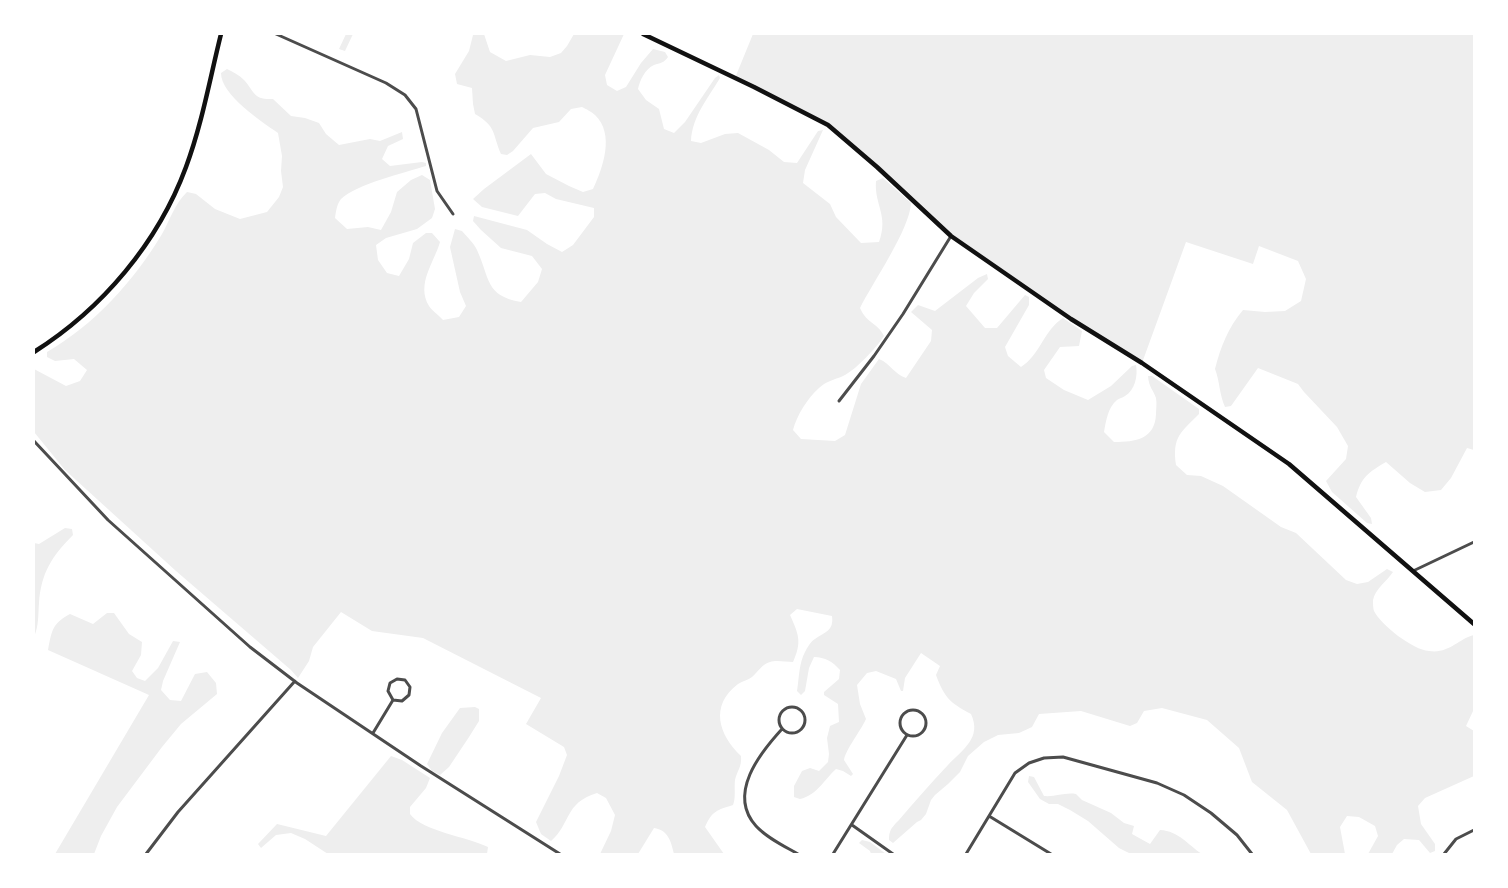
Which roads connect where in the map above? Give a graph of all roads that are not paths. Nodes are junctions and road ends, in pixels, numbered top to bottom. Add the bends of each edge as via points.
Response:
1 (221, 34) edge
2 (276, 34) edge
3 (643, 34) edge
4 (453, 214) dead end
5 (951, 236) junction
6 (34, 352) edge
7 (838, 401) dead end
8 (34, 441) edge
9 (1474, 542) edge
10 (1413, 571) junction
11 (1474, 624) edge
12 (295, 682) junction
13 (393, 700) junction
14 (782, 729) junction
15 (373, 733) junction
16 (907, 735) junction
17 (990, 816) junction
18 (852, 825) junction
19 (1474, 830) edge
20 (146, 854) edge
21 (560, 854) edge
22 (798, 854) edge
23 (833, 854) edge
24 (893, 854) edge
25 (966, 854) edge
26 (1051, 854) edge
27 (1252, 854) edge
28 (1444, 854) edge

1 - 6 main road via 193,145 180,182 160,222 108,292 79,319
2 - 4 street via 386,83 405,95 416,109 437,191
3 - 5 main road via 828,125
5 - 7 street via 903,314
5 - 10 main road via 1273,451
8 - 12 street via 108,520 250,647
9 - 10 street
10 - 11 main road
12 - 15 street
12 - 20 street via 166,825
13 - 13 street via 402,701 409,696 410,686 405,680 397,678 390,683 388,691
13 - 15 street
14 - 14 street via 790,733 802,729 803,712 796,707 784,710 779,717
14 - 22 street via 746,783 745,803 756,826
15 - 21 street
16 - 16 street via 916,736 925,728 922,712 909,710 902,715 901,728
16 - 18 street
17 - 25 street
17 - 26 street
17 - 27 street via 1016,773 1029,763 1064,757 1157,783 1184,795 1237,835
18 - 23 street
18 - 24 street
19 - 28 street via 1456,839

